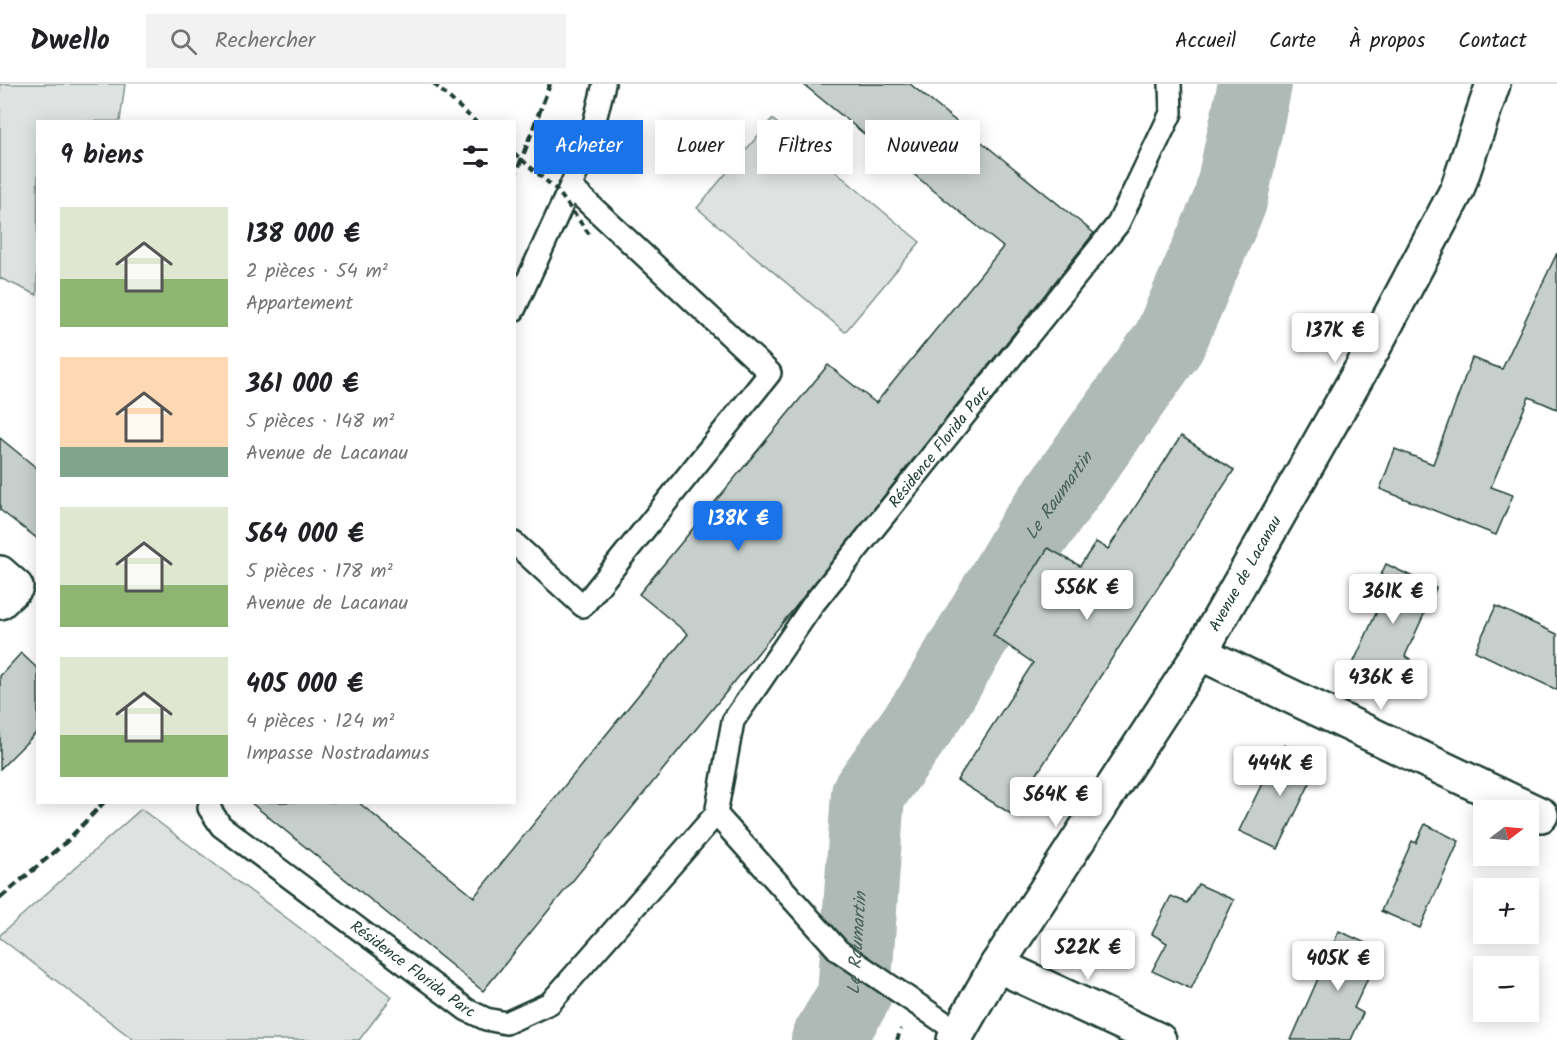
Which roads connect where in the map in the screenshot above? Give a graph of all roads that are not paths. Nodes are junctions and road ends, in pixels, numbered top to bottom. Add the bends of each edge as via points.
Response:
1 (604, 84) edge
2 (1170, 84) edge
3 (1493, 84) edge
4 (571, 187) junction
5 (516, 306) edge
6 (516, 545) edge
7 (0, 573) edge
8 (0, 602) edge
9 (1200, 653) junction
10 (210, 804) edge
11 (716, 814) junction
12 (1541, 815) dead end
13 (997, 966) junction
14 (956, 1036) edge
15 (1159, 1040) edge

1 - 4 lane via 588,148
2 - 11 lane, Résidence Florida Parc via 1171,112 1118,224 814,603 733,721
3 - 9 street, Avenue de Lacanau via 1457,190 1374,346
4 - 5 lane
4 - 6 lane via 770,373 584,606
7 - 8 street via 16,586
9 - 12 street
9 - 13 street, Avenue de Lacanau
10 - 11 lane, Résidence Florida Parc via 221,825 467,1010 506,1023 550,1003
11 - 14 lane via 839,951
13 - 14 street, Avenue de Lacanau
13 - 15 street

